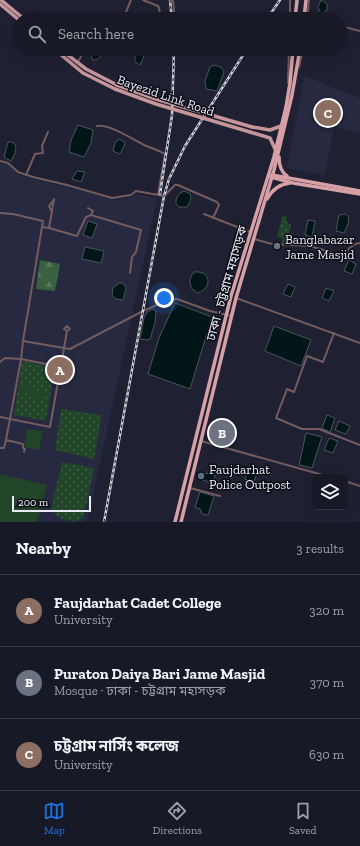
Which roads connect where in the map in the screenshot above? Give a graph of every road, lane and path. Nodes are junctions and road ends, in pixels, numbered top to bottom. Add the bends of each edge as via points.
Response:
1 (1, 0) edge
2 (131, 0) edge
3 (143, 0) edge
4 (173, 0) edge
5 (290, 0) edge
6 (297, 0) edge
7 (306, 0) edge
8 (310, 0) edge
9 (0, 4) edge
10 (16, 12) edge
11 (126, 12) edge
12 (160, 12) edge
13 (174, 12) edge
14 (290, 12) edge
15 (296, 12) edge
16 (306, 12) edge
17 (307, 12) edge
18 (12, 14) edge
19 (348, 28) edge
20 (360, 31) edge
21 (63, 56) edge
22 (68, 56) edge
23 (82, 56) edge
24 (289, 56) edge
25 (293, 56) edge
26 (300, 56) edge
27 (301, 56) edge
28 (78, 64) junction
29 (292, 84) junction
30 (116, 87) junction
31 (292, 96) junction
32 (97, 126) dead end
33 (281, 126) junction
34 (48, 132) dead end
35 (277, 150) junction
36 (0, 161) edge
37 (26, 174) junction
38 (270, 176) junction
39 (294, 181) junction
40 (360, 191) edge
41 (360, 194) edge
42 (158, 195) junction
43 (264, 204) junction
44 (88, 208) dead end
45 (52, 212) junction
46 (0, 213) edge
47 (204, 214) dead end
48 (91, 215) junction
49 (213, 218) junction
50 (42, 227) junction
51 (49, 228) junction
52 (251, 232) junction
53 (253, 239) junction
54 (360, 243) edge
55 (130, 273) dead end
56 (236, 298) junction
57 (226, 315) junction
58 (232, 316) junction
59 (67, 332) dead end
60 (334, 333) junction
61 (23, 341) junction
62 (360, 342) edge
63 (64, 348) junction
64 (21, 360) junction
65 (0, 362) edge
66 (61, 367) junction
67 (0, 417) edge
68 (10, 419) junction
69 (6, 440) junction
70 (200, 441) junction
71 (360, 445) edge
72 (0, 448) edge
73 (24, 452) dead end
74 (319, 474) edge
75 (348, 482) edge
76 (360, 486) edge
77 (189, 488) junction
78 (220, 496) dead end
79 (175, 522) edge
80 (181, 522) edge

1 - 10 main road
2 - 11 street
3 - 12 street via 158,6
4 - 13 street
5 - 14 street
6 - 15 highway
7 - 16 highway
8 - 17 street
9 - 18 main road
19 - 20 street
21 - 30 main road, Bayezid Link Road via 84,73
22 - 28 main road, Bayezid Link Road
23 - 28 street
24 - 29 street via 288,82
25 - 29 highway, ঢাকা - চট্টগ্রাম মহাসড়ক
26 - 29 highway, ঢাকা - চট্টগ্রাম মহাসড়ক
27 - 31 street
28 - 30 main road, Bayezid Link Road
29 - 31 highway, ঢাকা - চট্টগ্রাম মহাসড়ক
29 - 33 highway, ঢাকা - চট্টগ্রাম মহাসড়ক
30 - 33 main road, Bayezid Link Road, bridge via 252,128 273,130
30 - 35 main road, Bayezid Link Road, bridge via 156,104 270,138
31 - 35 highway, ঢাকা - চট্টগ্রাম মহাসড়ক
32 - 42 street via 112,129 165,154
33 - 35 highway, ঢাকা - চট্টগ্রাম মহাসড়ক
34 - 37 street via 42,146 43,153 35,154
35 - 38 highway, ঢাকা - চট্টগ্রাম মহাসড়ক
35 - 39 highway via 284,174
36 - 37 street
37 - 42 street via 112,198 131,195 136,191
38 - 39 highway
38 - 43 highway, ঢাকা - চট্টগ্রাম মহাসড়ক
38 - 52 highway, ঢাকা - চট্টগ্রাম মহাসড়ক
39 - 40 highway
39 - 41 highway
39 - 43 highway via 278,187
42 - 49 street via 164,196 175,185 217,202 219,205
43 - 53 highway, ঢাকা - চট্টগ্রাম মহাসড়ক
44 - 48 street via 94,210
45 - 45 street via 49,206 54,199 53,206
45 - 51 street
46 - 50 street via 43,221
47 - 49 street
48 - 51 street via 86,217 76,236
48 - 55 street via 141,230 136,252 132,257
49 - 52 street
50 - 51 street
50 - 61 street
52 - 57 highway, ঢাকা - চট্টগ্রাম মহাসড়ক
53 - 54 street via 272,244 310,246 340,255 351,245
53 - 56 highway, ঢাকা - চট্টগ্রাম মহাসড়ক
56 - 58 highway, ঢাকা - চট্টগ্রাম মহাসড়ক
56 - 60 street
57 - 58 street
57 - 63 street via 177,299 143,311 70,349
57 - 79 highway, ঢাকা - চট্টগ্রাম মহাসড়ক
58 - 70 highway, ঢাকা - চট্টগ্রাম মহাসড়ক
59 - 63 street
60 - 62 street
60 - 71 street via 323,362 307,356 294,392 287,389 276,418 302,429 318,429
61 - 63 street
61 - 64 street
63 - 66 street
64 - 65 street via 5,358
64 - 66 street
64 - 68 street
66 - 68 street via 50,427
67 - 68 street
68 - 69 street
69 - 72 street via 4,448
69 - 73 street via 23,444
70 - 74 street
70 - 77 highway, ঢাকা - চট্টগ্রাম মহাসড়ক
75 - 76 street
77 - 78 street
77 - 80 highway, ঢাকা - চট্টগ্রাম মহাসড়ক

